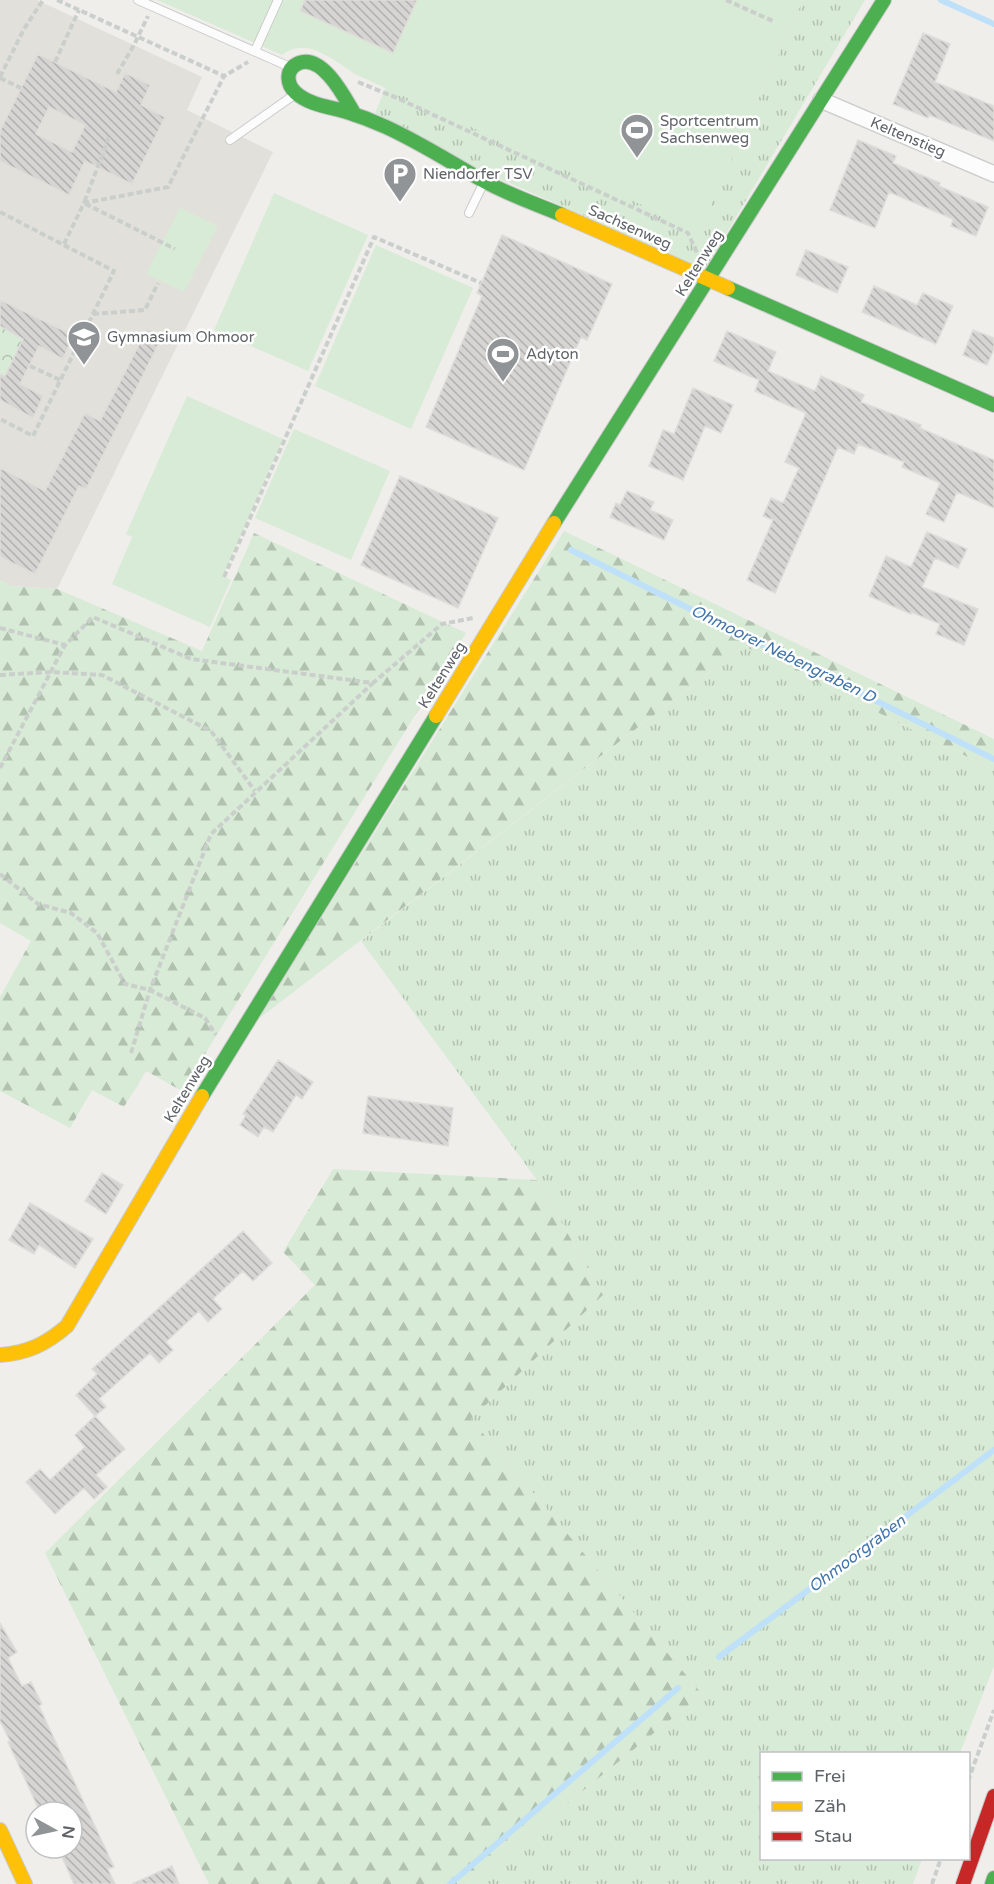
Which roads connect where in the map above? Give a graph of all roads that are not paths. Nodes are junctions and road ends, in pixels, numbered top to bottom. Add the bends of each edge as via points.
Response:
1 (138, 0) edge
2 (278, 0) edge
3 (884, 0) edge
4 (255, 51) junction
5 (291, 68) junction
6 (295, 94) junction
7 (821, 100) junction
8 (356, 115) junction
9 (230, 140) dead end
10 (994, 174) edge
11 (484, 181) junction
12 (469, 213) dead end
13 (708, 279) junction
14 (994, 405) edge
15 (0, 1355) edge
16 (994, 1796) edge
17 (0, 1830) edge
18 (994, 1878) edge
19 (26, 1884) edge
20 (963, 1884) edge
21 (992, 1884) edge

1 - 4 lane
2 - 4 lane
3 - 7 street, Keltenweg
4 - 5 lane
5 - 6 street via 288,86
5 - 8 street, Sachsenweg via 301,62 321,67
6 - 8 street, Sachsenweg
6 - 9 lane
7 - 10 street, Keltenstieg
7 - 13 street, Keltenweg
8 - 11 street, Sachsenweg via 427,147
11 - 12 lane
11 - 13 street, Sachsenweg
13 - 14 street, Sachsenweg
13 - 15 street, Keltenweg via 555,520 228,1053 67,1326 48,1343 20,1354
16 - 20 street
17 - 19 street
18 - 21 street

